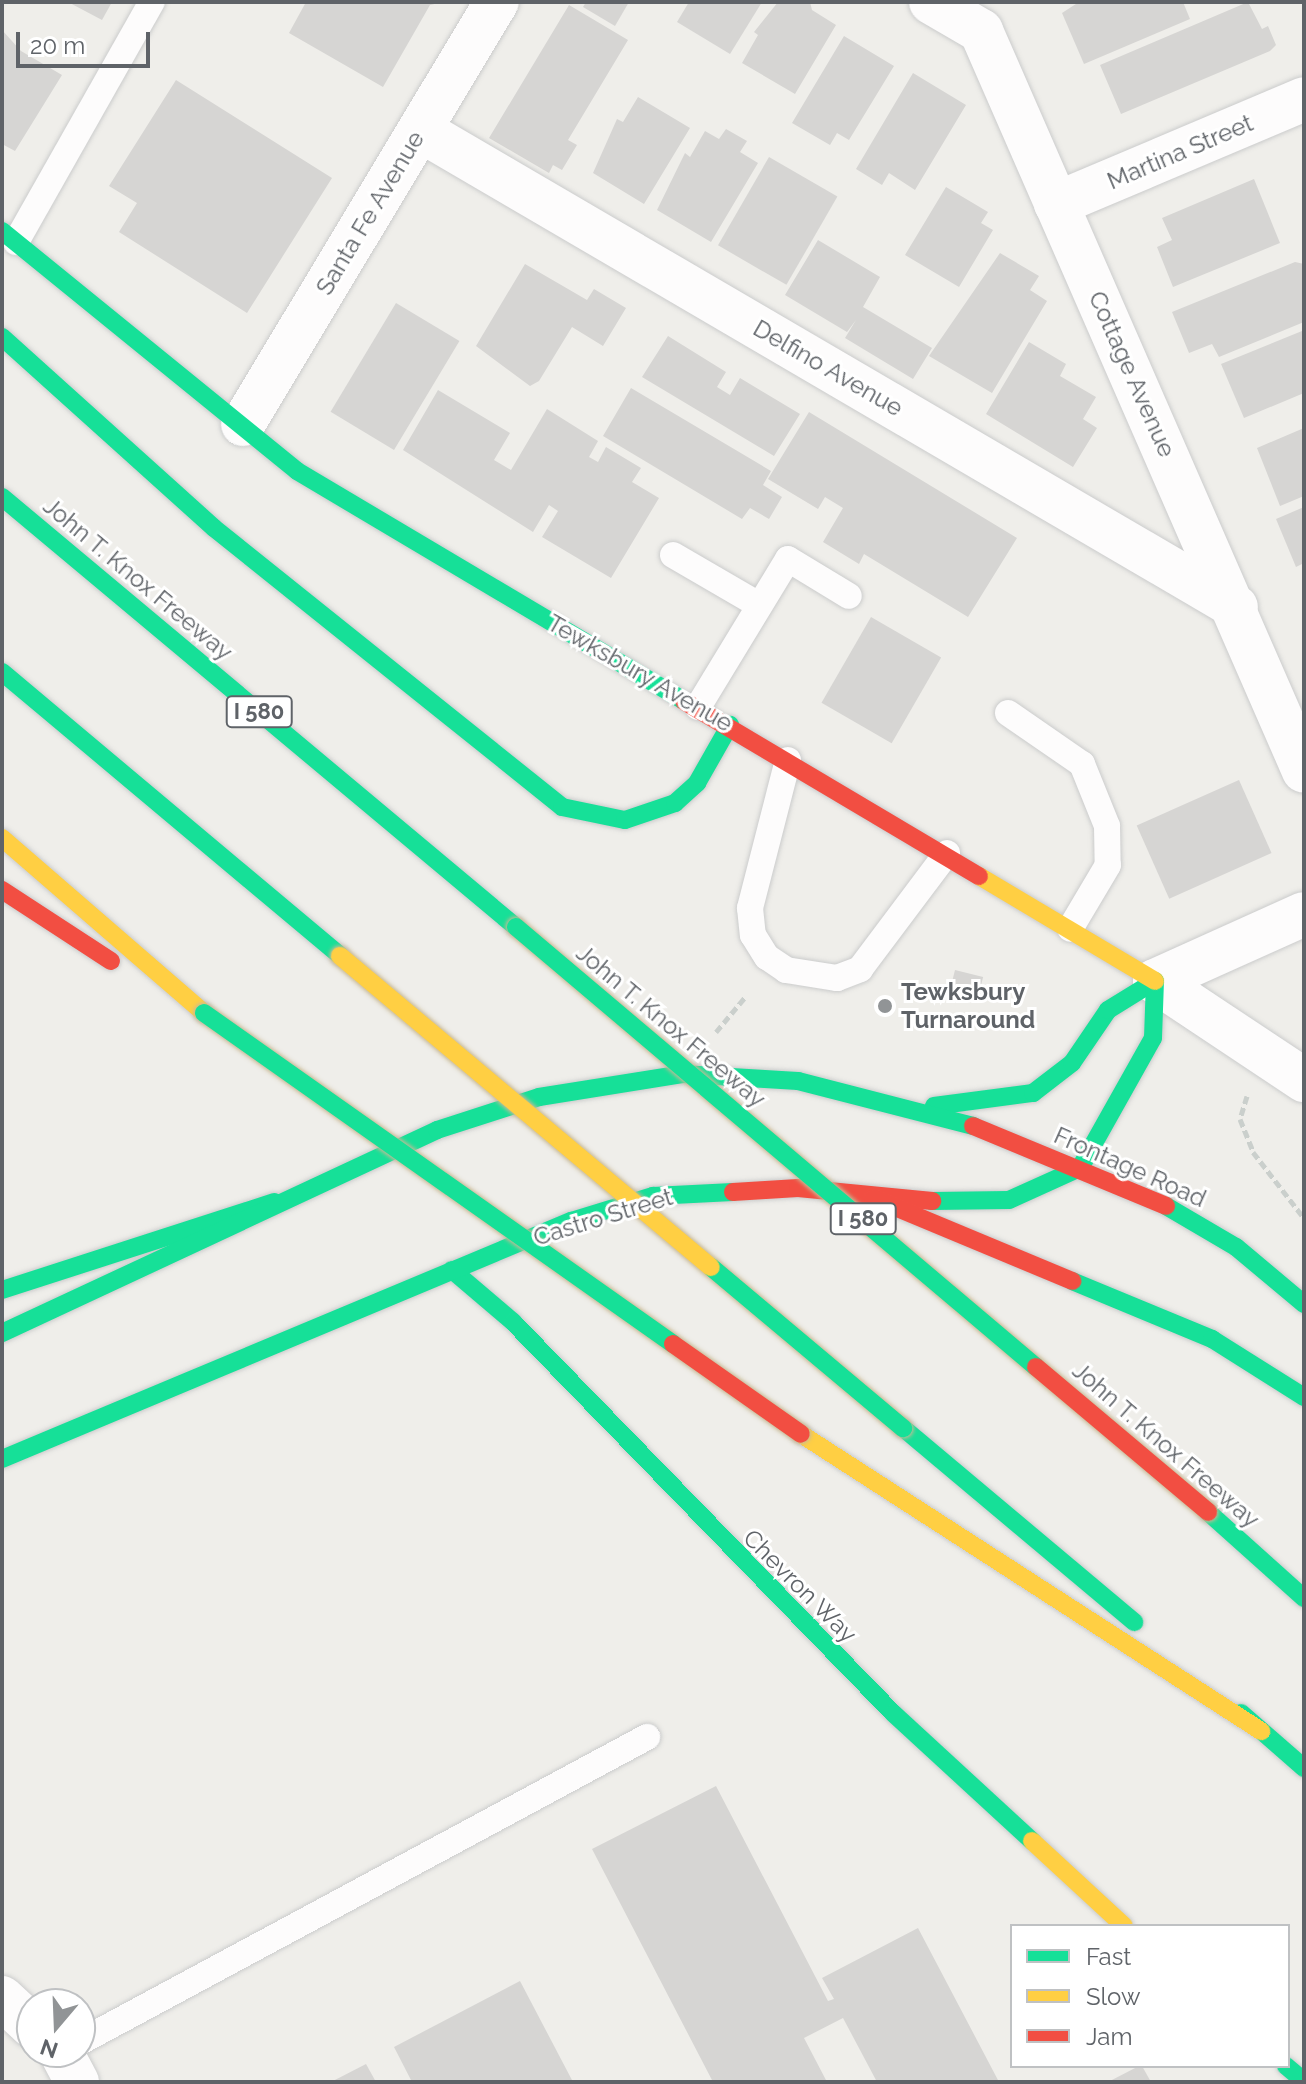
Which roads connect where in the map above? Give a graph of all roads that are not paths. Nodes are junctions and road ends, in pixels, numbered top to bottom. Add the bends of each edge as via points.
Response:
1 (152, 2) edge
2 (497, 2) edge
3 (931, 2) edge
4 (1304, 99) edge
5 (420, 130) junction
6 (1056, 204) junction
7 (9, 237) edge
8 (2, 337) edge
9 (243, 424) junction
10 (2, 497) edge
11 (673, 555) dead end
12 (849, 596) dead end
13 (759, 605) junction
14 (1236, 607) junction
15 (2, 672) edge
16 (698, 707) junction
17 (1008, 713) dead end
18 (730, 725) junction
19 (788, 760) junction
20 (1304, 771) edge
21 (2, 838) edge
22 (947, 853) junction
23 (2, 890) edge
24 (1304, 914) edge
25 (1070, 929) junction
26 (1155, 981) junction
27 (204, 1013) junction
28 (1304, 1080) edge
29 (917, 1108) junction
30 (1080, 1168) junction
31 (873, 1198) junction
32 (274, 1202) junction
33 (452, 1270) junction
34 (2, 1290) edge
35 (1304, 1304) edge
36 (2, 1333) edge
37 (1304, 1397) edge
38 (2, 1459) edge
39 (1304, 1598) edge
40 (1261, 1731) junction
41 (647, 1737) dead end
42 (1304, 1768) edge
43 (1122, 1924) edge
44 (96, 2033) edge
45 (1288, 2068) edge
46 (1304, 2081) edge

1 - 7 lane
2 - 5 street, Santa Fe Avenue
3 - 6 street, Cottage Avenue via 981,31
4 - 6 street, Martina Street
5 - 9 street, Santa Fe Avenue
5 - 14 street, Delfino Avenue
6 - 14 street, Cottage Avenue
7 - 9 main road, Tewksbury Avenue
8 - 18 main road via 214,528 562,807 625,820 675,803 697,783
9 - 16 main road, Tewksbury Avenue via 297,471
10 - 39 main road, John T. Knox Freeway / I 580, bridge
11 - 13 lane
12 - 13 lane via 788,559
13 - 16 lane
14 - 20 street, Cottage Avenue
15 - 40 main road, bridge
16 - 18 main road, Tewksbury Avenue
17 - 25 lane via 1082,764 1107,826 1108,865
18 - 19 main road, Tewksbury Avenue
19 - 22 main road, Tewksbury Avenue
19 - 22 lane via 750,908 753,935 767,957 786,970 837,978 860,969
21 - 27 main road
22 - 25 main road, Tewksbury Avenue
23 - 27 main road
24 - 26 street
25 - 26 main road, Tewksbury Avenue
26 - 28 street, Tewksbury Avenue
26 - 29 main road via 1108,1010 1072,1063 1033,1093
26 - 30 main road via 1153,1038
27 - 40 main road, bridge via 801,1434
29 - 30 main road, Frontage Road
29 - 32 main road via 798,1081 682,1074 539,1097 437,1130
30 - 31 main road, Castro Street via 1009,1200
30 - 35 main road, Frontage Road via 1216,1234
31 - 33 main road, Castro Street via 728,1187 653,1196 571,1221
31 - 37 main road via 1212,1339
32 - 34 main road
32 - 36 main road
33 - 38 main road, Castro Street
33 - 43 main road, Chevron Way via 513,1322 894,1714
40 - 42 main road
41 - 44 lane
45 - 46 main road

